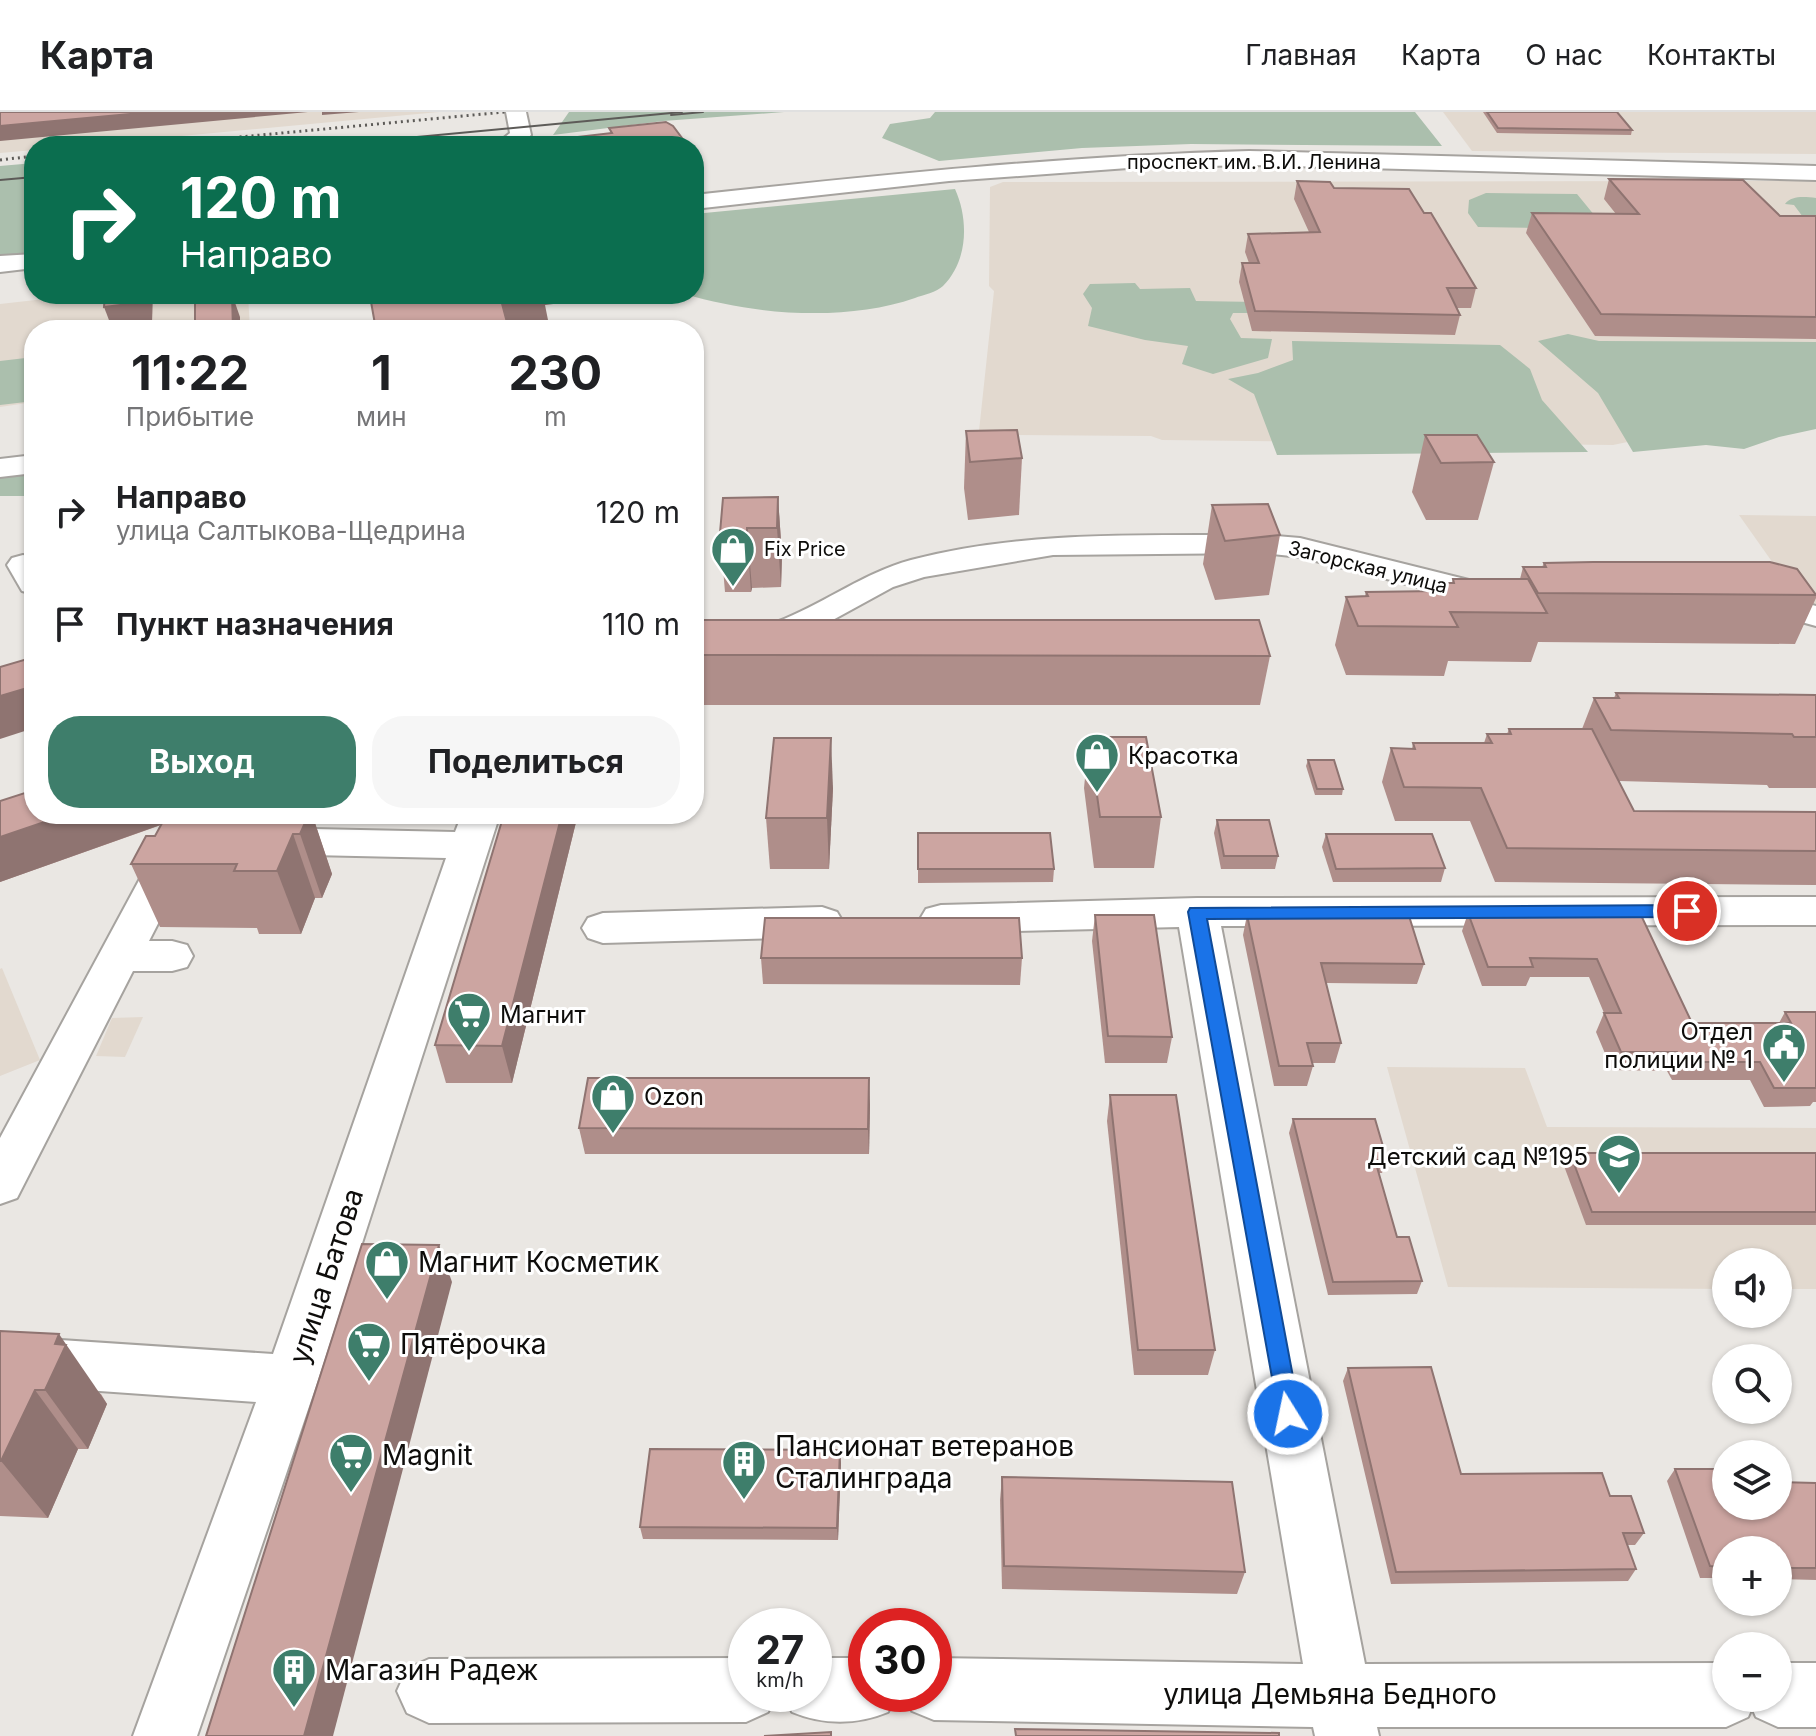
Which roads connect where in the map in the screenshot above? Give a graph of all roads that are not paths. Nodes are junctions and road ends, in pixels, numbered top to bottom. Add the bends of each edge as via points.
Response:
1 (516, 112) edge
2 (519, 136) edge
3 (1816, 164) edge
4 (1816, 173) edge
5 (704, 192) edge
6 (704, 201) edge
7 (24, 262) edge
8 (0, 264) edge
9 (24, 273) edge
10 (0, 276) edge
11 (24, 465) edge
12 (0, 468) edge
13 (1730, 596) edge
14 (1523, 599) edge
15 (1816, 616) edge
16 (704, 640) edge
17 (476, 830) edge
18 (1816, 911) edge
19 (1197, 912) junction
20 (900, 920) edge
21 (853, 921) edge
22 (603, 928) dead end
23 (119, 956) junction
24 (172, 956) dead end
25 (18, 1125) edge
26 (0, 1184) edge
27 (0, 1360) edge
28 (291, 1380) junction
29 (728, 1690) edge
30 (952, 1690) edge
31 (429, 1691) dead end
32 (1792, 1695) edge
33 (1816, 1695) edge
34 (1712, 1696) edge
35 (1343, 1716) edge
36 (165, 1736) edge

1 - 2 street
3 - 5 main road, проспект им. В.И. Ленина via 1215,153 1023,160
4 - 6 main road, проспект им. В.И. Ленина via 1249,158 1128,161
7 - 8 main road
9 - 10 main road
11 - 12 street
13 - 15 street
14 - 16 street, Загорская улица via 1461,590 1300,548 1053,546 919,568 881,580 797,626 767,636
17 - 23 street via 217,843 170,860
17 - 28 street, улица Батова
18 - 19 street
19 - 20 street
19 - 35 street
21 - 22 street
23 - 24 street
23 - 25 street
25 - 26 street
27 - 28 street
28 - 36 street, улица Батова
29 - 31 street
30 - 35 street, улица Демьяна Бедного
32 - 33 street
34 - 35 street, улица Демьяна Бедного

